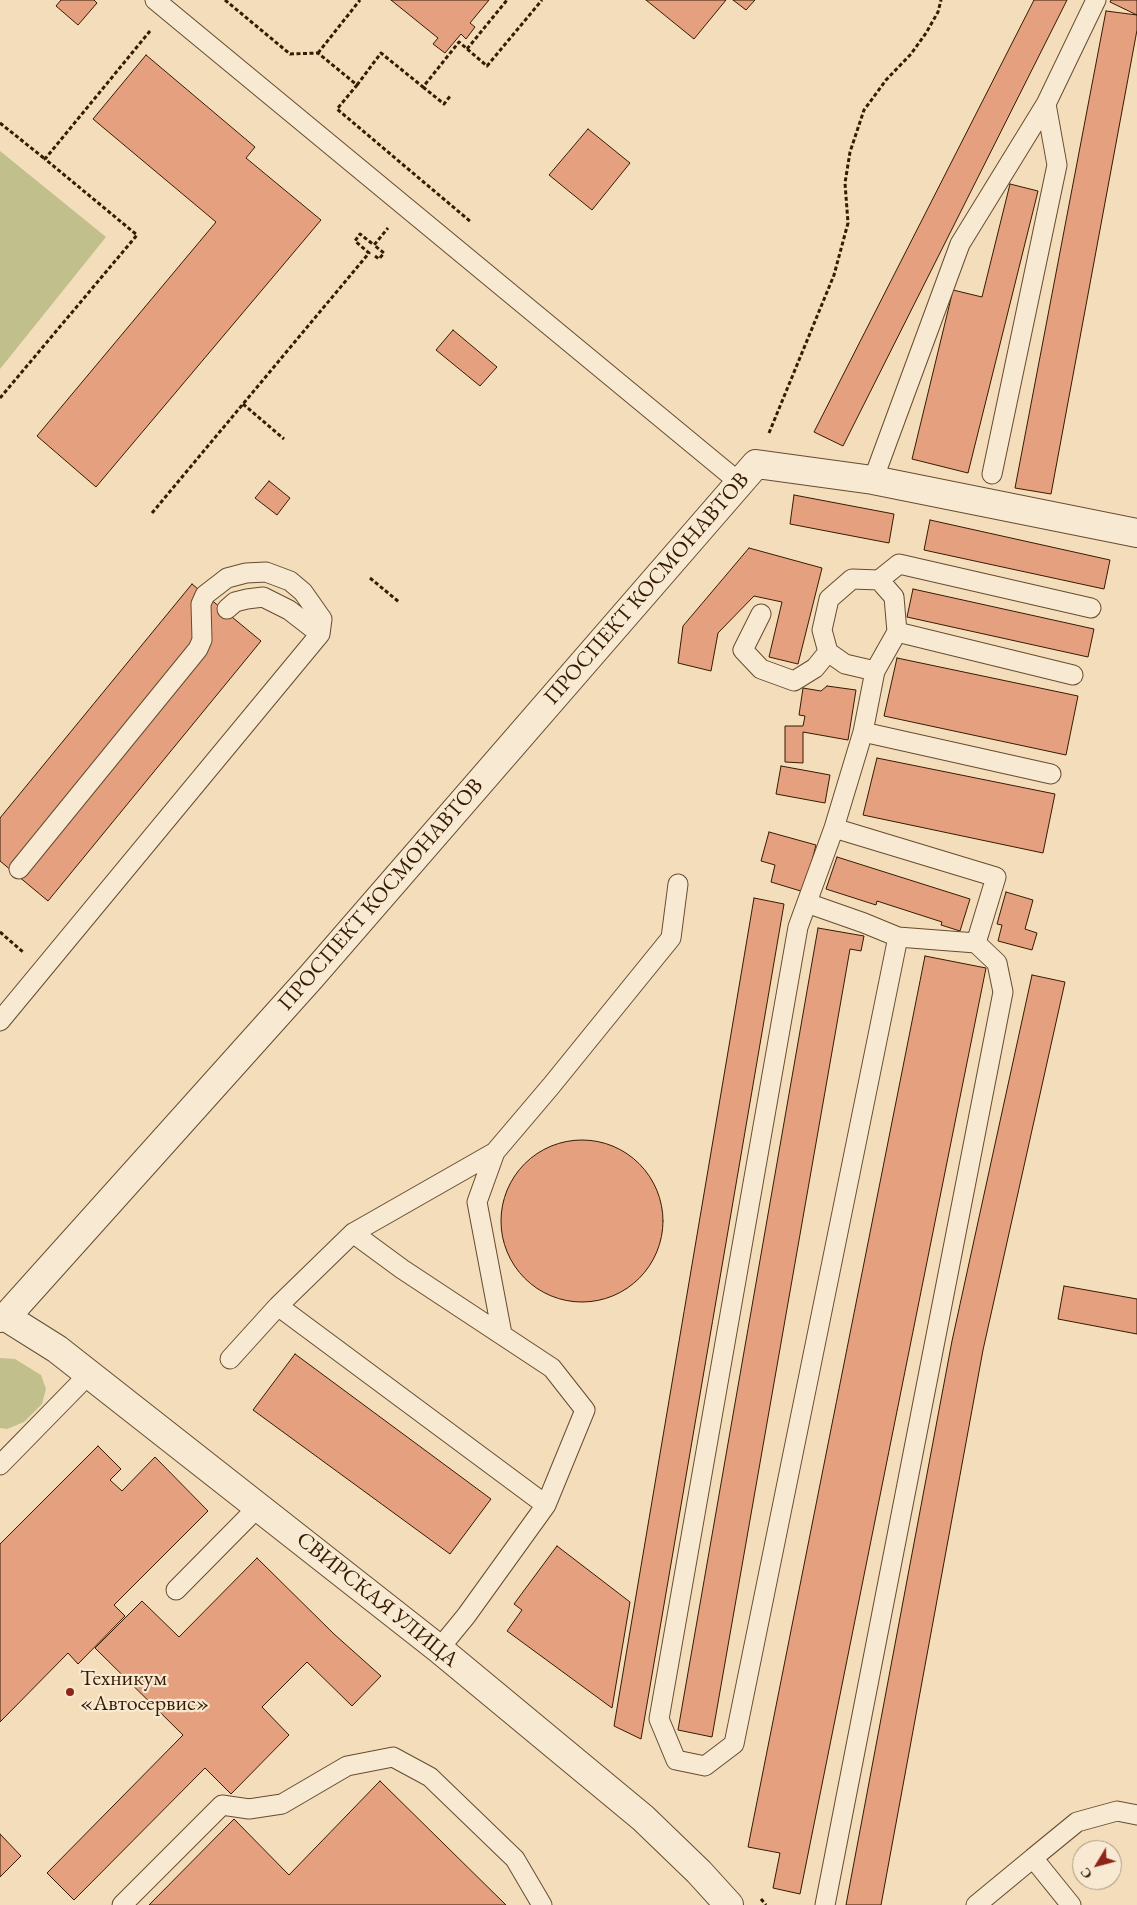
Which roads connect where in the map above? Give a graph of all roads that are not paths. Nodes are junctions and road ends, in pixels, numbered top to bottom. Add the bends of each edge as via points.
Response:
1 (155, 0) edge
2 (1096, 0) edge
3 (1046, 104) junction
4 (748, 473) junction
5 (992, 474) dead end
6 (873, 480) junction
7 (1137, 533) edge
8 (879, 580) junction
9 (1091, 608) dead end
10 (227, 609) dead end
11 (761, 614) dead end
12 (896, 632) junction
13 (320, 634) junction
14 (828, 652) junction
15 (874, 671) junction
16 (1073, 674) dead end
17 (863, 732) junction
18 (1052, 774) dead end
19 (834, 828) junction
20 (19, 869) dead end
21 (678, 884) dead end
22 (807, 903) junction
23 (898, 937) junction
24 (976, 943) junction
25 (0, 1021) edge
26 (495, 1152) junction
27 (353, 1233) junction
28 (278, 1306) junction
29 (3, 1318) edge
30 (502, 1334) junction
31 (230, 1359) dead end
32 (89, 1374) junction
33 (0, 1465) edge
34 (546, 1505) junction
35 (259, 1506) junction
36 (176, 1590) dead end
37 (439, 1649) junction
38 (1137, 1815) edge
39 (1033, 1858) junction
40 (122, 1905) edge
41 (542, 1905) edge
42 (729, 1905) edge
43 (825, 1905) edge
44 (976, 1905) edge
45 (1070, 1905) edge

1 - 4 lane
2 - 3 lane
3 - 5 lane via 1057,165
3 - 6 lane via 960,244
4 - 6 street
4 - 29 street, ПРОСПЕКТ КОСМОНАВТОВ via 311,977
6 - 7 street
8 - 9 lane via 899,564
8 - 12 lane via 894,597
8 - 14 lane via 852,579 829,599 822,630
10 - 13 lane via 235,602 263,597 289,610
11 - 14 lane via 743,650 761,669 794,681 815,668
12 - 15 lane
12 - 16 lane
13 - 20 lane via 322,619 290,580 256,572 227,578 216,586 205,595 201,604 202,640 198,649
13 - 25 lane
14 - 15 lane via 845,664
15 - 17 lane
17 - 18 lane
17 - 19 lane
19 - 22 lane
19 - 24 lane via 996,878
21 - 26 lane via 671,938
22 - 23 lane
22 - 23 lane via 798,927 659,1719 676,1760 705,1766 734,1744
23 - 24 lane
24 - 43 lane via 997,963 1004,992
26 - 27 lane
26 - 30 lane via 476,1202
27 - 28 lane
27 - 30 lane
28 - 31 lane
28 - 34 lane
29 - 32 street, СВИРСКАЯ УЛИЦА via 57,1349
30 - 34 lane via 552,1368 585,1410
32 - 33 lane
32 - 35 street, СВИРСКАЯ УЛИЦА
34 - 37 lane
35 - 36 lane
35 - 37 street, СВИРСКАЯ УЛИЦА
37 - 42 street, СВИРСКАЯ УЛИЦА via 643,1818
38 - 39 lane via 1118,1811 1077,1822
39 - 44 lane
39 - 45 lane
40 - 41 lane via 222,1805 249,1810 282,1804 347,1766 393,1757 430,1777 515,1859

